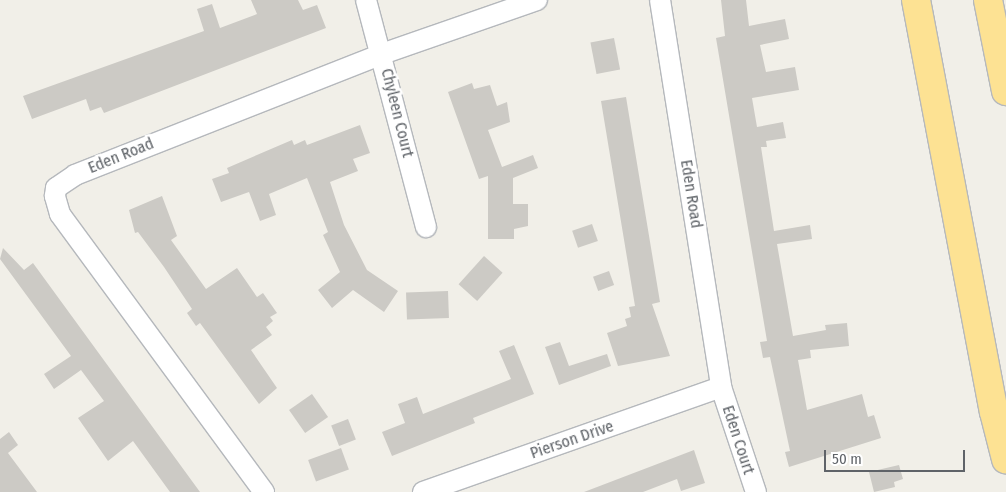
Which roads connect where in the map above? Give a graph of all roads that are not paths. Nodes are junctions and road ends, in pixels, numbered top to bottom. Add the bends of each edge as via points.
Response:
1 (366, 0) edge
2 (537, 0) edge
3 (660, 0) edge
4 (916, 0) edge
5 (988, 0) edge
6 (382, 54) junction
7 (1006, 91) edge
8 (426, 227) dead end
9 (721, 387) junction
10 (1006, 460) edge
11 (264, 492) edge
12 (423, 492) edge
13 (756, 492) edge

1 - 6 street, Chyleen Court
2 - 6 street, Eden Road
3 - 9 street, Eden Road
4 - 10 highway via 994,412
5 - 7 highway
6 - 8 street, Chyleen Court
6 - 11 street, Eden Road via 75,175 56,188 60,214
9 - 12 street, Pierson Drive
9 - 13 street, Eden Court

